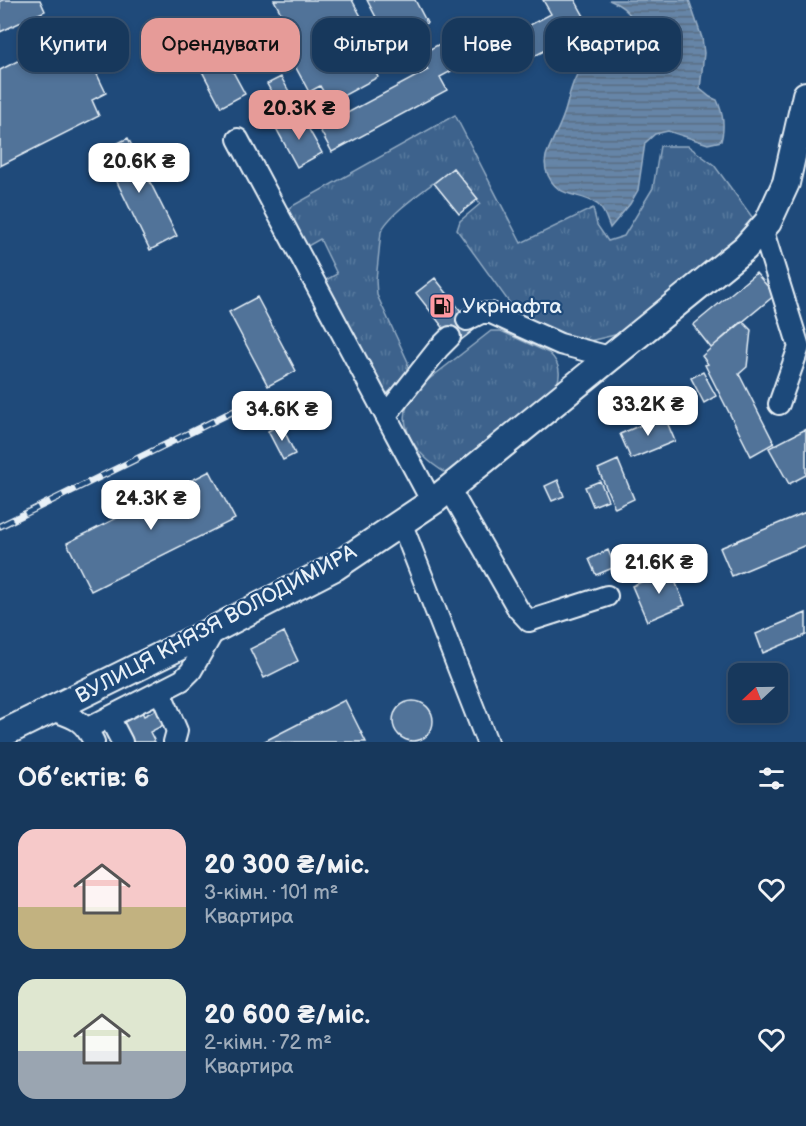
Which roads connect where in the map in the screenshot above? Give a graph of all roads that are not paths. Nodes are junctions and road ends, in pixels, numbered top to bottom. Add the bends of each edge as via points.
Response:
1 (806, 95) edge
2 (238, 139) dead end
3 (762, 228) junction
4 (467, 320) dead end
5 (450, 337) dead end
6 (610, 357) junction
7 (779, 404) dead end
8 (386, 415) junction
9 (440, 495) junction
10 (400, 522) junction
11 (607, 596) dead end
12 (215, 629) junction
13 (160, 691) junction
14 (51, 710) junction
15 (110, 717) junction
16 (0, 735) edge
17 (91, 735) edge
18 (122, 742) edge
19 (174, 742) edge
20 (487, 742) edge

1 - 3 main road, ВУЛИЦЯ КНЯЗЯ ВОЛОДИМИРА via 786,183
2 - 8 lane
3 - 6 main road, ВУЛИЦЯ КНЯЗЯ ВОЛОДИМИРА via 745,248
3 - 7 lane via 799,347
4 - 6 lane via 491,313 560,344
5 - 8 lane
6 - 9 main road, ВУЛИЦЯ КНЯЗЯ ВОЛОДИМИРА
8 - 9 lane
9 - 10 main road, ВУЛИЦЯ КНЯЗЯ ВОЛОДИМИРА
9 - 11 lane via 529,621
10 - 12 main road, ВУЛИЦЯ КНЯЗЯ ВОЛОДИМИРА via 335,567
10 - 20 lane
12 - 13 lane via 192,671
12 - 14 main road, ВУЛИЦЯ КНЯЗЯ ВОЛОДИМИРА
13 - 15 lane
13 - 19 lane via 177,731
14 - 16 main road, ВУЛИЦЯ КНЯЗЯ ВОЛОДИМИРА
14 - 17 lane via 76,719
15 - 17 lane
15 - 18 lane

